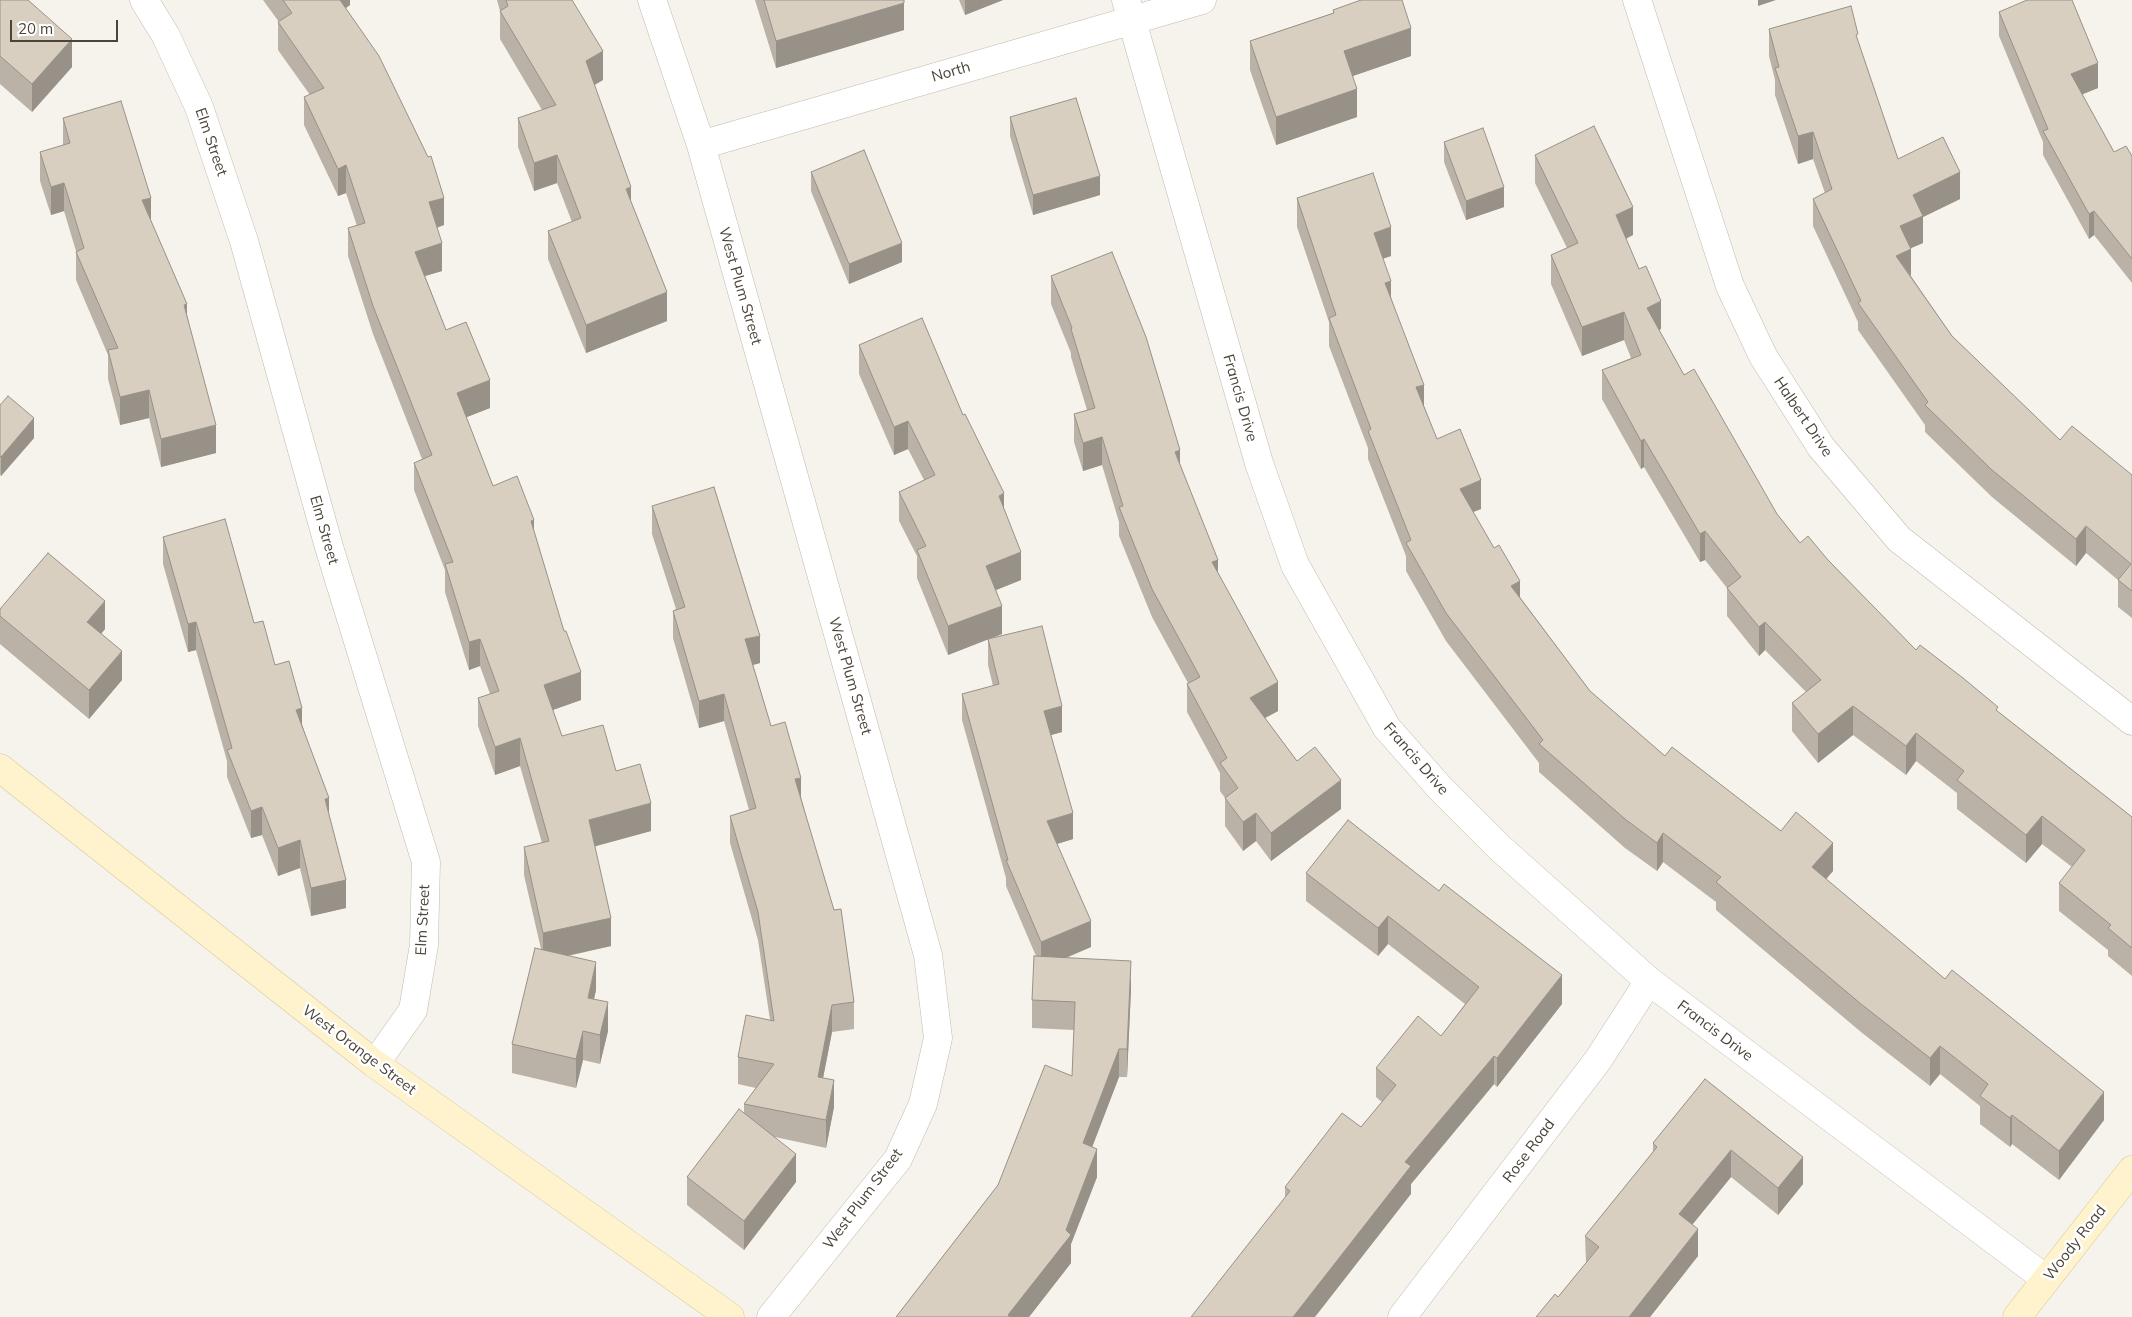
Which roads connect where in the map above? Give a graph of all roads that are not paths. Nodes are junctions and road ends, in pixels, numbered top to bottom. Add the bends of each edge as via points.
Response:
1 (144, 0) edge
2 (652, 0) edge
3 (1202, 0) edge
4 (1636, 0) edge
5 (1128, 10) edge
6 (700, 145) junction
7 (2132, 721) edge
8 (0, 768) edge
9 (1649, 981) junction
10 (374, 1064) junction
11 (2132, 1170) edge
12 (2046, 1279) junction
13 (730, 1317) edge
14 (771, 1317) edge
15 (1402, 1317) edge
16 (2017, 1317) edge

1 - 10 street, Elm Street via 166,36 199,107 244,241 329,547 426,862 424,946 413,1010
2 - 6 street, West Plum Street
3 - 5 street, North
4 - 7 street, Halbert Drive via 1730,286 1763,356 1794,408 1821,447 1899,539
5 - 6 street, North
5 - 9 street, Francis Drive via 1259,463 1296,565 1387,728 1440,788 1500,848
6 - 14 street, West Plum Street via 928,955 938,1038 923,1104 898,1159
8 - 10 street, West Orange Street
9 - 12 street, Francis Drive
9 - 15 street, Rose Road via 1598,1060
10 - 13 street, West Orange Street
11 - 12 street, Woody Road
12 - 16 street, Woody Road

